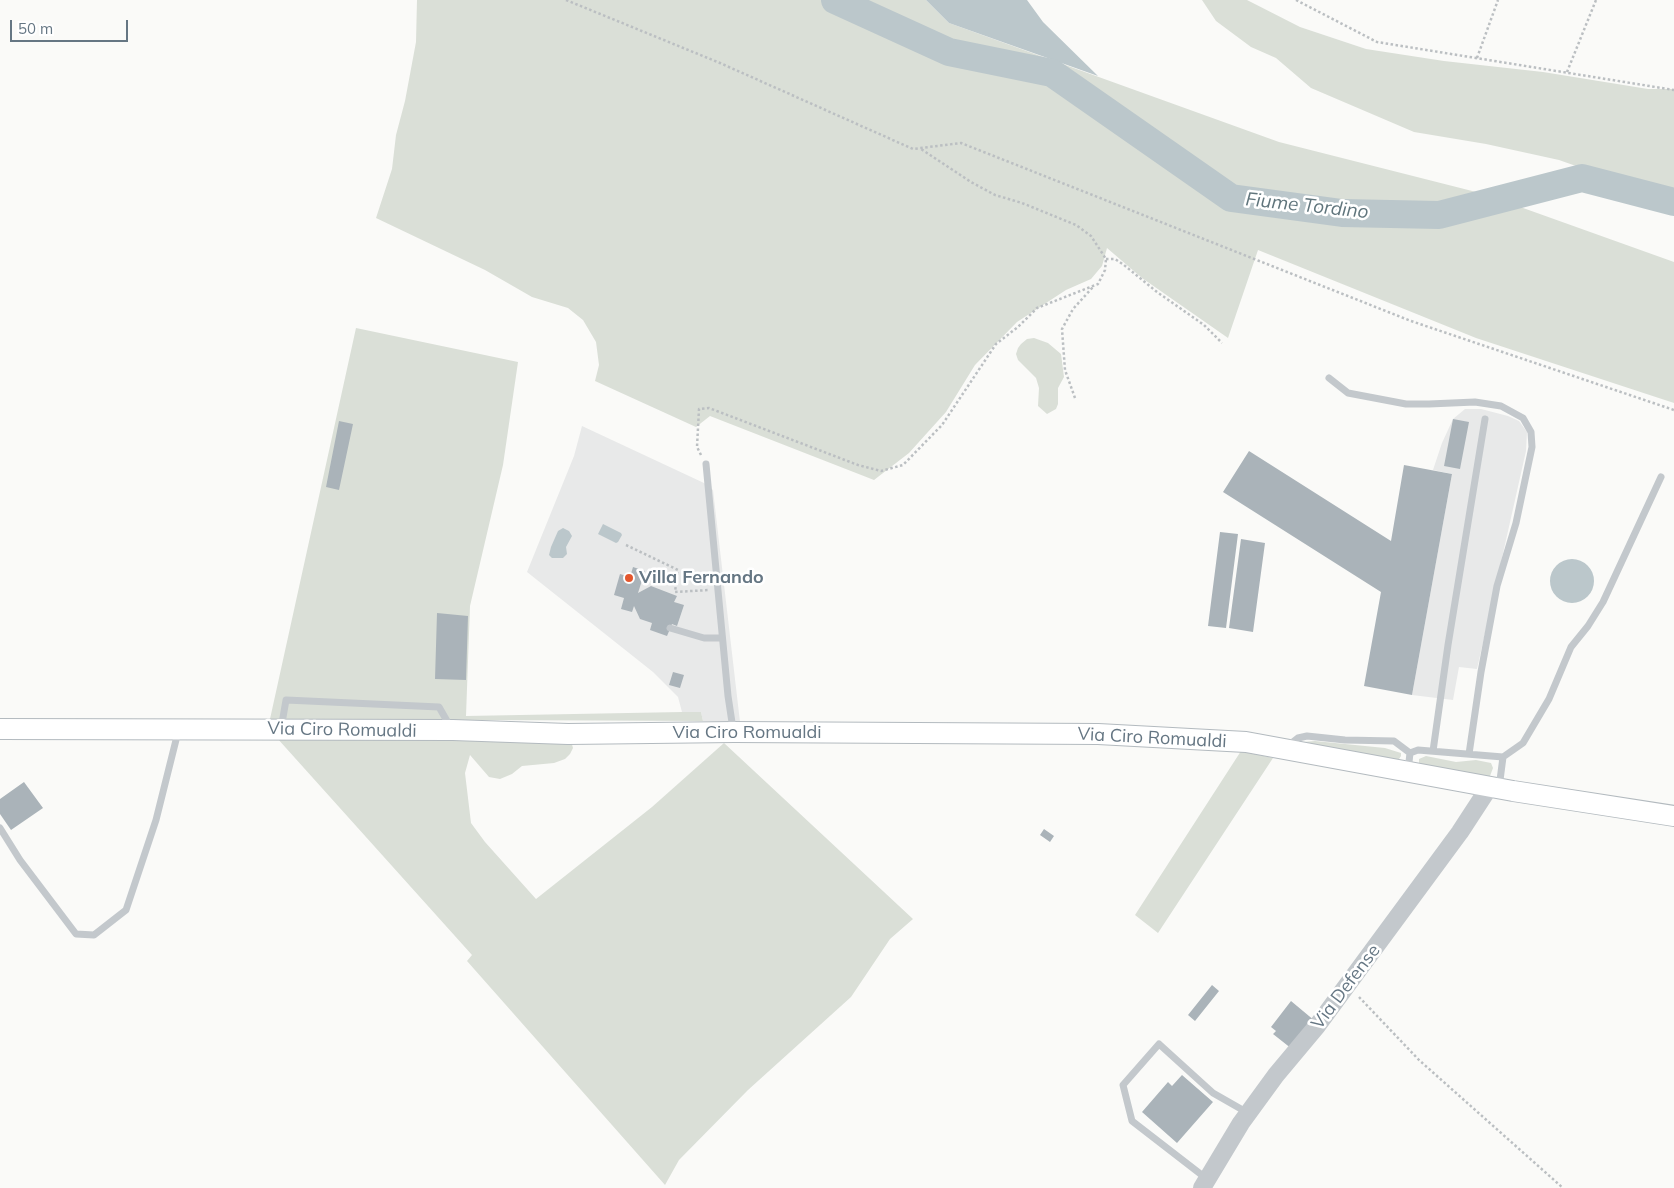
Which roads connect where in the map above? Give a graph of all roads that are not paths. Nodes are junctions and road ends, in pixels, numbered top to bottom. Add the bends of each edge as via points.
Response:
1 (1329, 378) dead end
2 (1485, 419) dead end
3 (706, 464) road end
4 (1661, 476) dead end
5 (670, 628) dead end
6 (722, 638) junction
7 (0, 729) edge
8 (179, 730) junction
9 (281, 730) junction
10 (453, 730) junction
11 (734, 732) junction
12 (1290, 750) junction
13 (1433, 751) junction
14 (1469, 754) junction
15 (1502, 758) junction
16 (1409, 762) junction
17 (1494, 787) junction
18 (1674, 816) edge
19 (0, 828) edge
20 (1248, 1113) junction
21 (1204, 1184) edge

1 - 14 lane via 1348,393 1406,404 1475,402 1501,406 1523,418 1531,432 1531,454 1516,523 1497,586
2 - 13 lane
3 - 6 lane
4 - 15 lane via 1603,602 1571,647 1549,699 1523,742
5 - 6 lane via 704,638
6 - 11 lane
7 - 8 main road, Via Ciro Romualdi
8 - 9 main road, Via Ciro Romualdi
8 - 19 lane via 156,820 126,910 94,935 76,934
9 - 10 main road, Via Ciro Romualdi
9 - 10 lane via 286,700 440,707
10 - 11 main road, Via Ciro Romualdi via 568,734
11 - 12 main road, Via Ciro Romualdi via 1098,734 1246,742
12 - 16 main road, Via Ciro Romualdi
12 - 16 lane via 1293,742 1307,736 1394,741
13 - 14 lane
13 - 16 lane via 1418,750
14 - 15 lane
15 - 17 lane
16 - 17 main road, Via Ciro Romualdi
17 - 18 main road, Via Ciro Romualdi
17 - 20 street, Via Defense via 1317,1026
20 - 21 street, Via Defense
20 - 21 lane via 1213,1093 1159,1044 1123,1085 1132,1120

